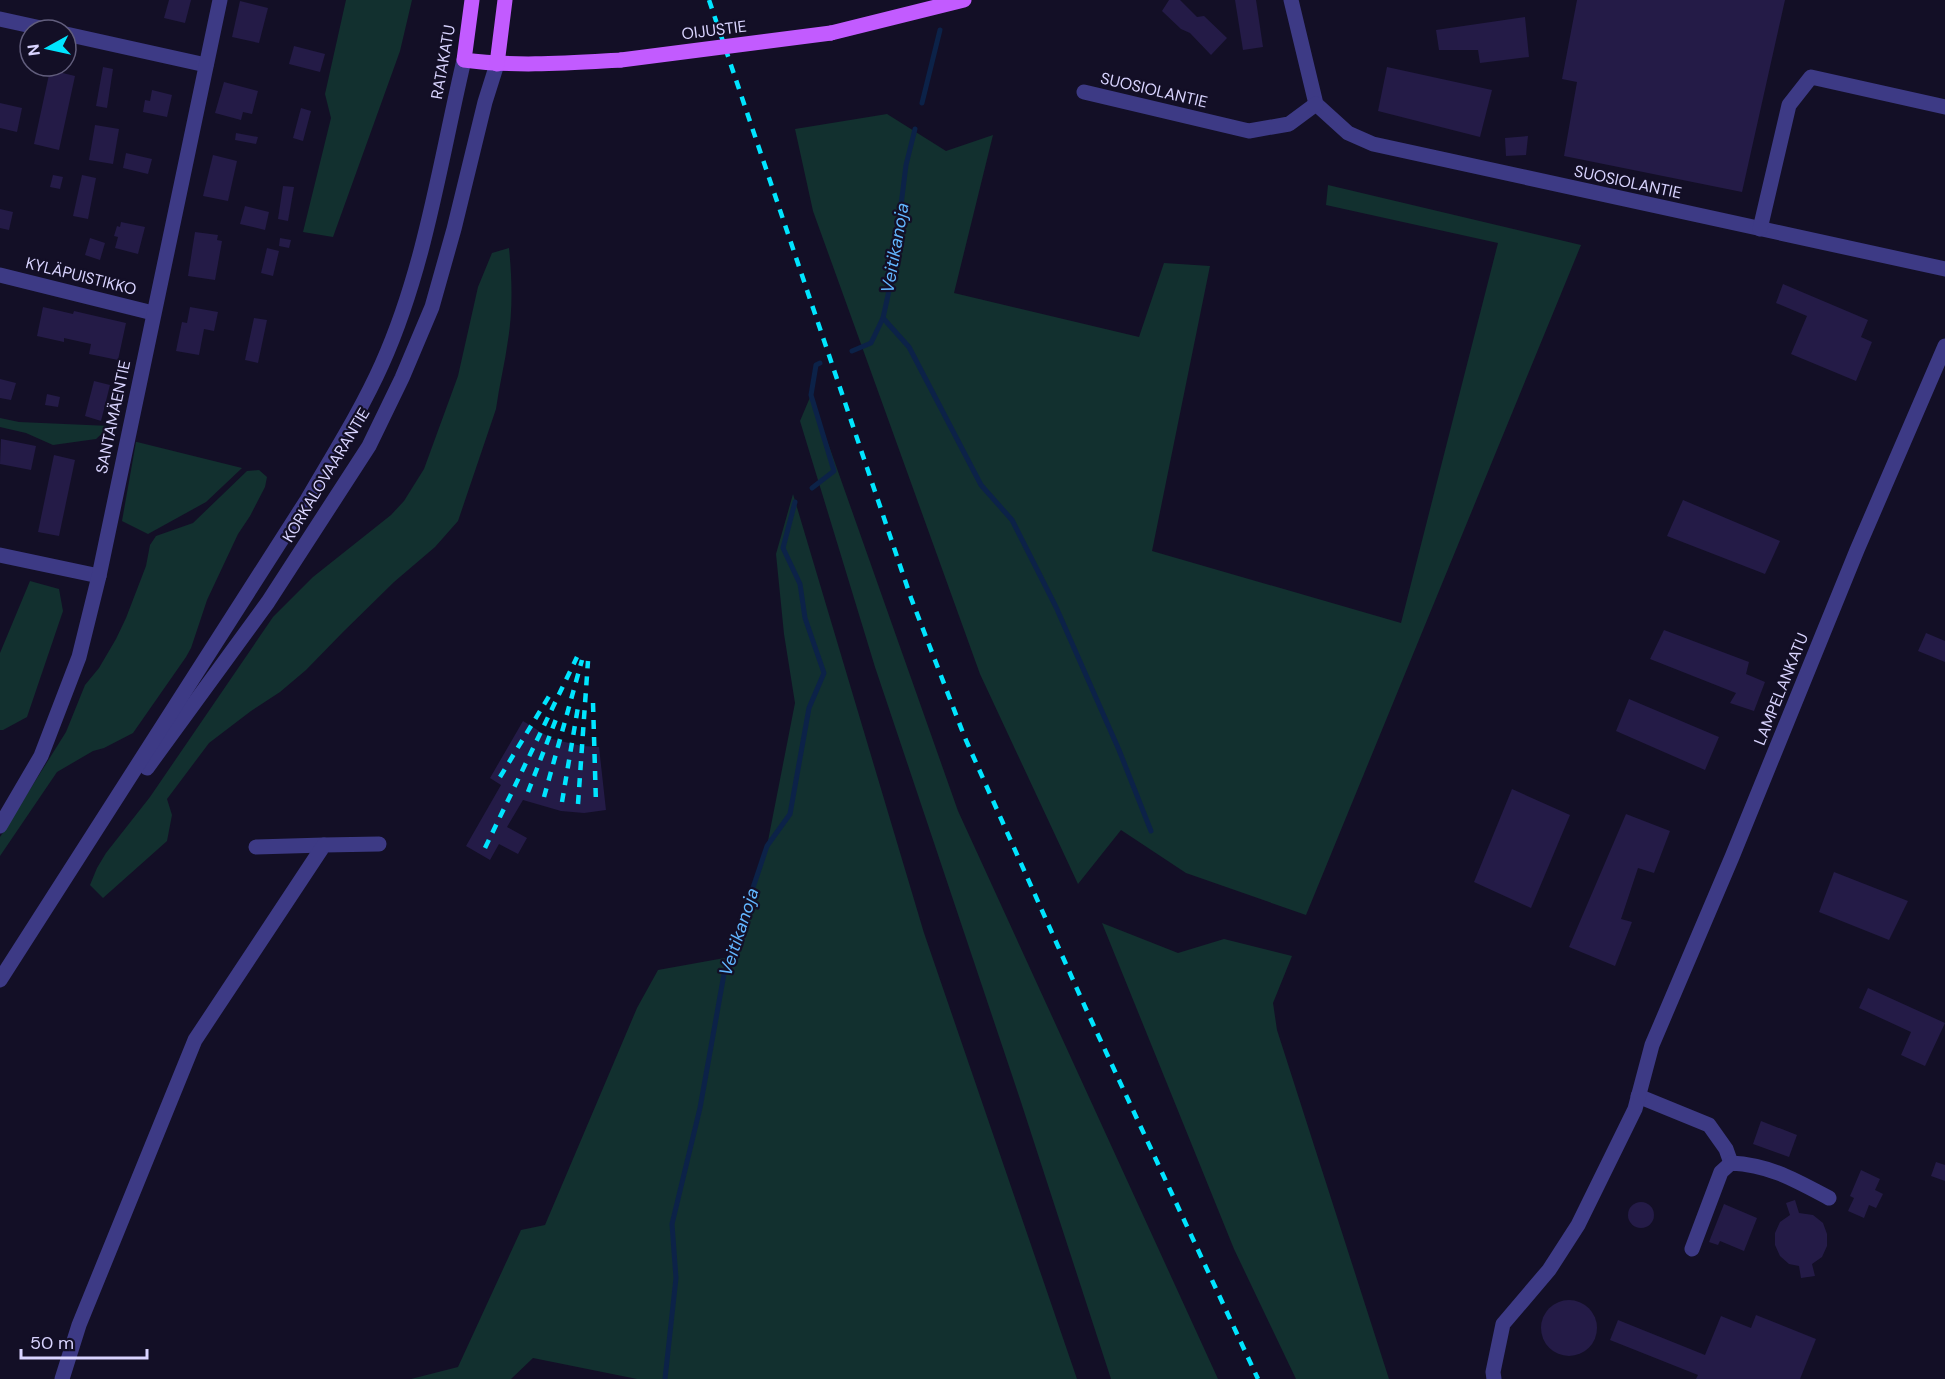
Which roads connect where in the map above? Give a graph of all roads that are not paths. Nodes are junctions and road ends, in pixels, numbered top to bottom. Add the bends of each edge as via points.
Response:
1 (220, 0) edge
2 (472, 0) edge
3 (505, 0) edge
4 (964, 0) edge
5 (1291, 0) edge
6 (0, 19) edge
7 (18, 23) edge
8 (78, 36) edge
9 (464, 60) junction
10 (497, 64) junction
11 (206, 65) junction
12 (1083, 92) dead end
13 (1316, 104) junction
14 (1945, 107) edge
15 (449, 130) joint
16 (1760, 229) junction
17 (1945, 269) edge
18 (0, 275) edge
19 (153, 313) junction
20 (1945, 346) edge
21 (0, 555) edge
22 (99, 576) junction
23 (122, 790) junction
24 (0, 826) edge
25 (379, 844) dead end
26 (324, 845) junction
27 (256, 848) dead end
28 (0, 980) edge
29 (1638, 1096) junction
30 (1731, 1163) junction
31 (1829, 1198) dead end
32 (1692, 1249) dead end
33 (62, 1379) edge
34 (1494, 1379) edge

1 - 11 street, SANTAMÄENTIE
2 - 9 main road, RATAKATU
3 - 10 main road
4 - 10 main road, OIJUSTIE, bridge via 831,33 621,60
5 - 13 street
6 - 7 street
8 - 11 street
9 - 10 main road, OIJUSTIE
9 - 15 street, RATAKATU
10 - 23 street, KORKALOVAARANTIE via 432,307 369,446 268,602 145,771
11 - 19 street, SANTAMÄENTIE
12 - 13 street, SUOSIOLANTIE via 1250,130 1289,124
13 - 16 street, SUOSIOLANTIE via 1348,133 1373,144
14 - 16 street via 1812,77 1789,105
15 - 23 street, KORKALOVAARANTIE via 407,298 382,363 307,500
16 - 17 street, SUOSIOLANTIE
18 - 19 street, KYLÄPUISTIKKO
19 - 22 street, SANTAMÄENTIE
20 - 29 street, LAMPELANKATU via 1652,1045
21 - 22 street
22 - 24 street, SANTAMÄENTIE via 79,657 41,756
23 - 28 street, KORKALOVAARANTIE
25 - 26 street
26 - 27 street
26 - 33 street via 195,1040 79,1325
29 - 30 street via 1709,1125
29 - 34 street, LAMPELANKATU via 1578,1225 1549,1270 1503,1324
30 - 31 street via 1753,1164 1781,1173
30 - 32 street via 1721,1172

